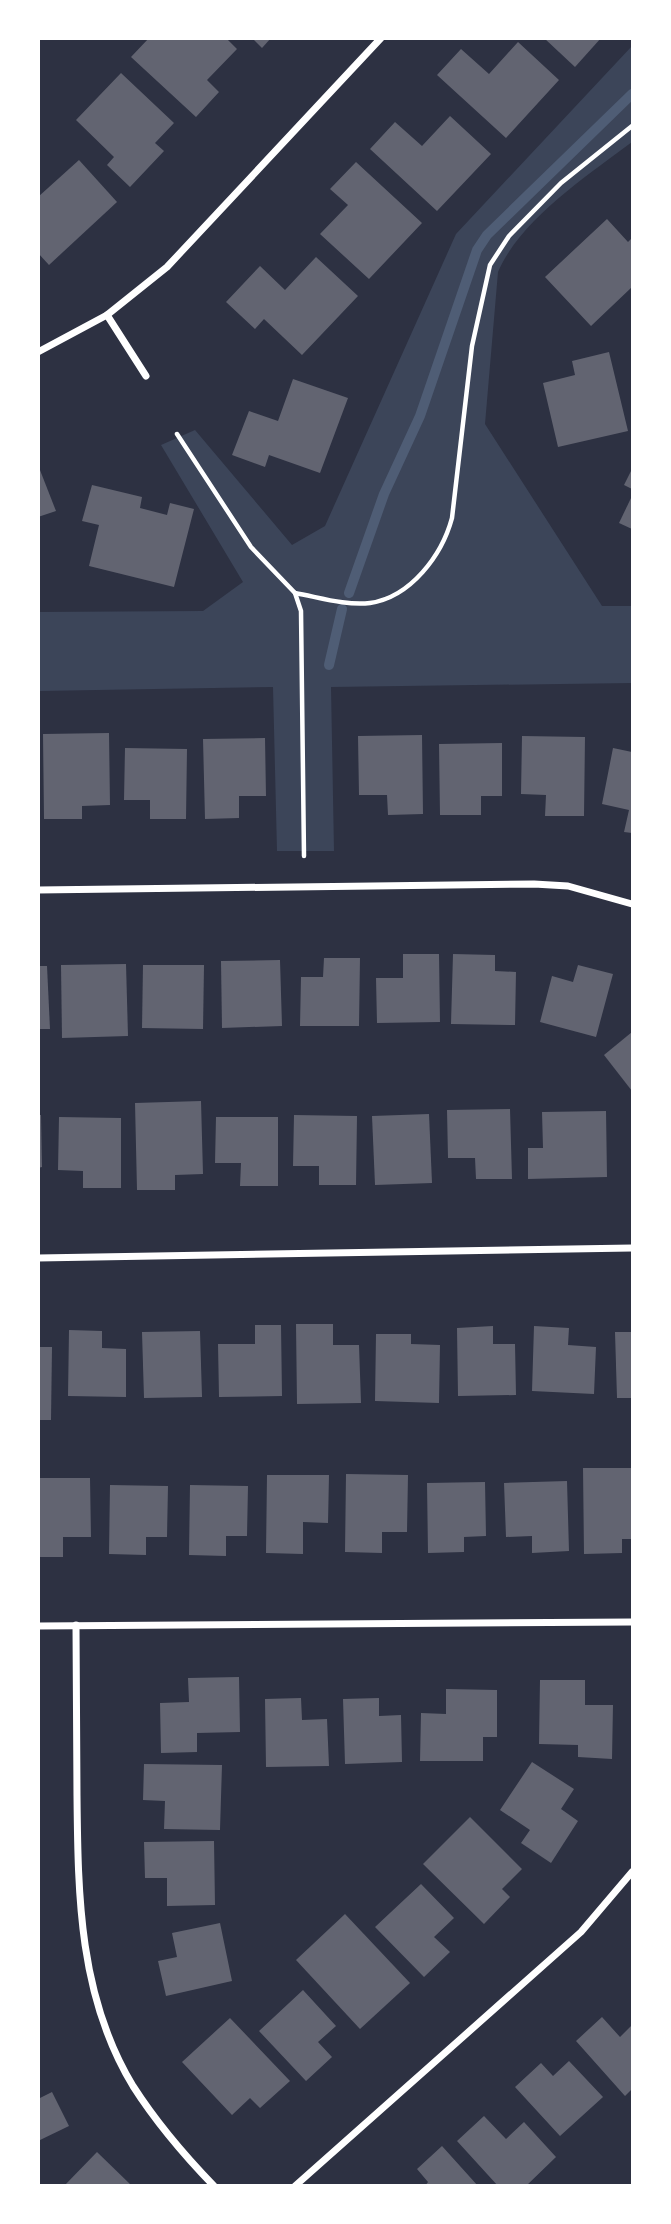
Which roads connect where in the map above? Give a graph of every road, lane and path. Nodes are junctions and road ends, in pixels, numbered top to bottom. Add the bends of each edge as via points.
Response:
1 (381, 38) edge
2 (632, 125) edge
3 (107, 315) junction
4 (38, 352) edge
5 (146, 376) dead end
6 (177, 434) dead end
7 (295, 593) junction
8 (304, 856) dead end
9 (38, 890) edge
10 (632, 904) edge
11 (632, 1248) edge
12 (38, 1258) edge
13 (632, 1622) edge
14 (75, 1625) junction
15 (38, 1626) edge
16 (632, 1872) edge
17 (214, 2186) edge
18 (295, 2186) edge

1 - 3 street via 167,267
2 - 7 path via 561,183 509,236 490,265 472,346 452,518 435,557 403,588 371,603
3 - 4 street
3 - 5 street
6 - 7 path via 251,547
7 - 8 path via 301,611
9 - 10 street via 534,884 568,886
11 - 12 street
13 - 14 street
14 - 15 street
14 - 17 street via 79,1904 92,1981 101,2015 133,2085 170,2137
16 - 18 street via 580,1932

